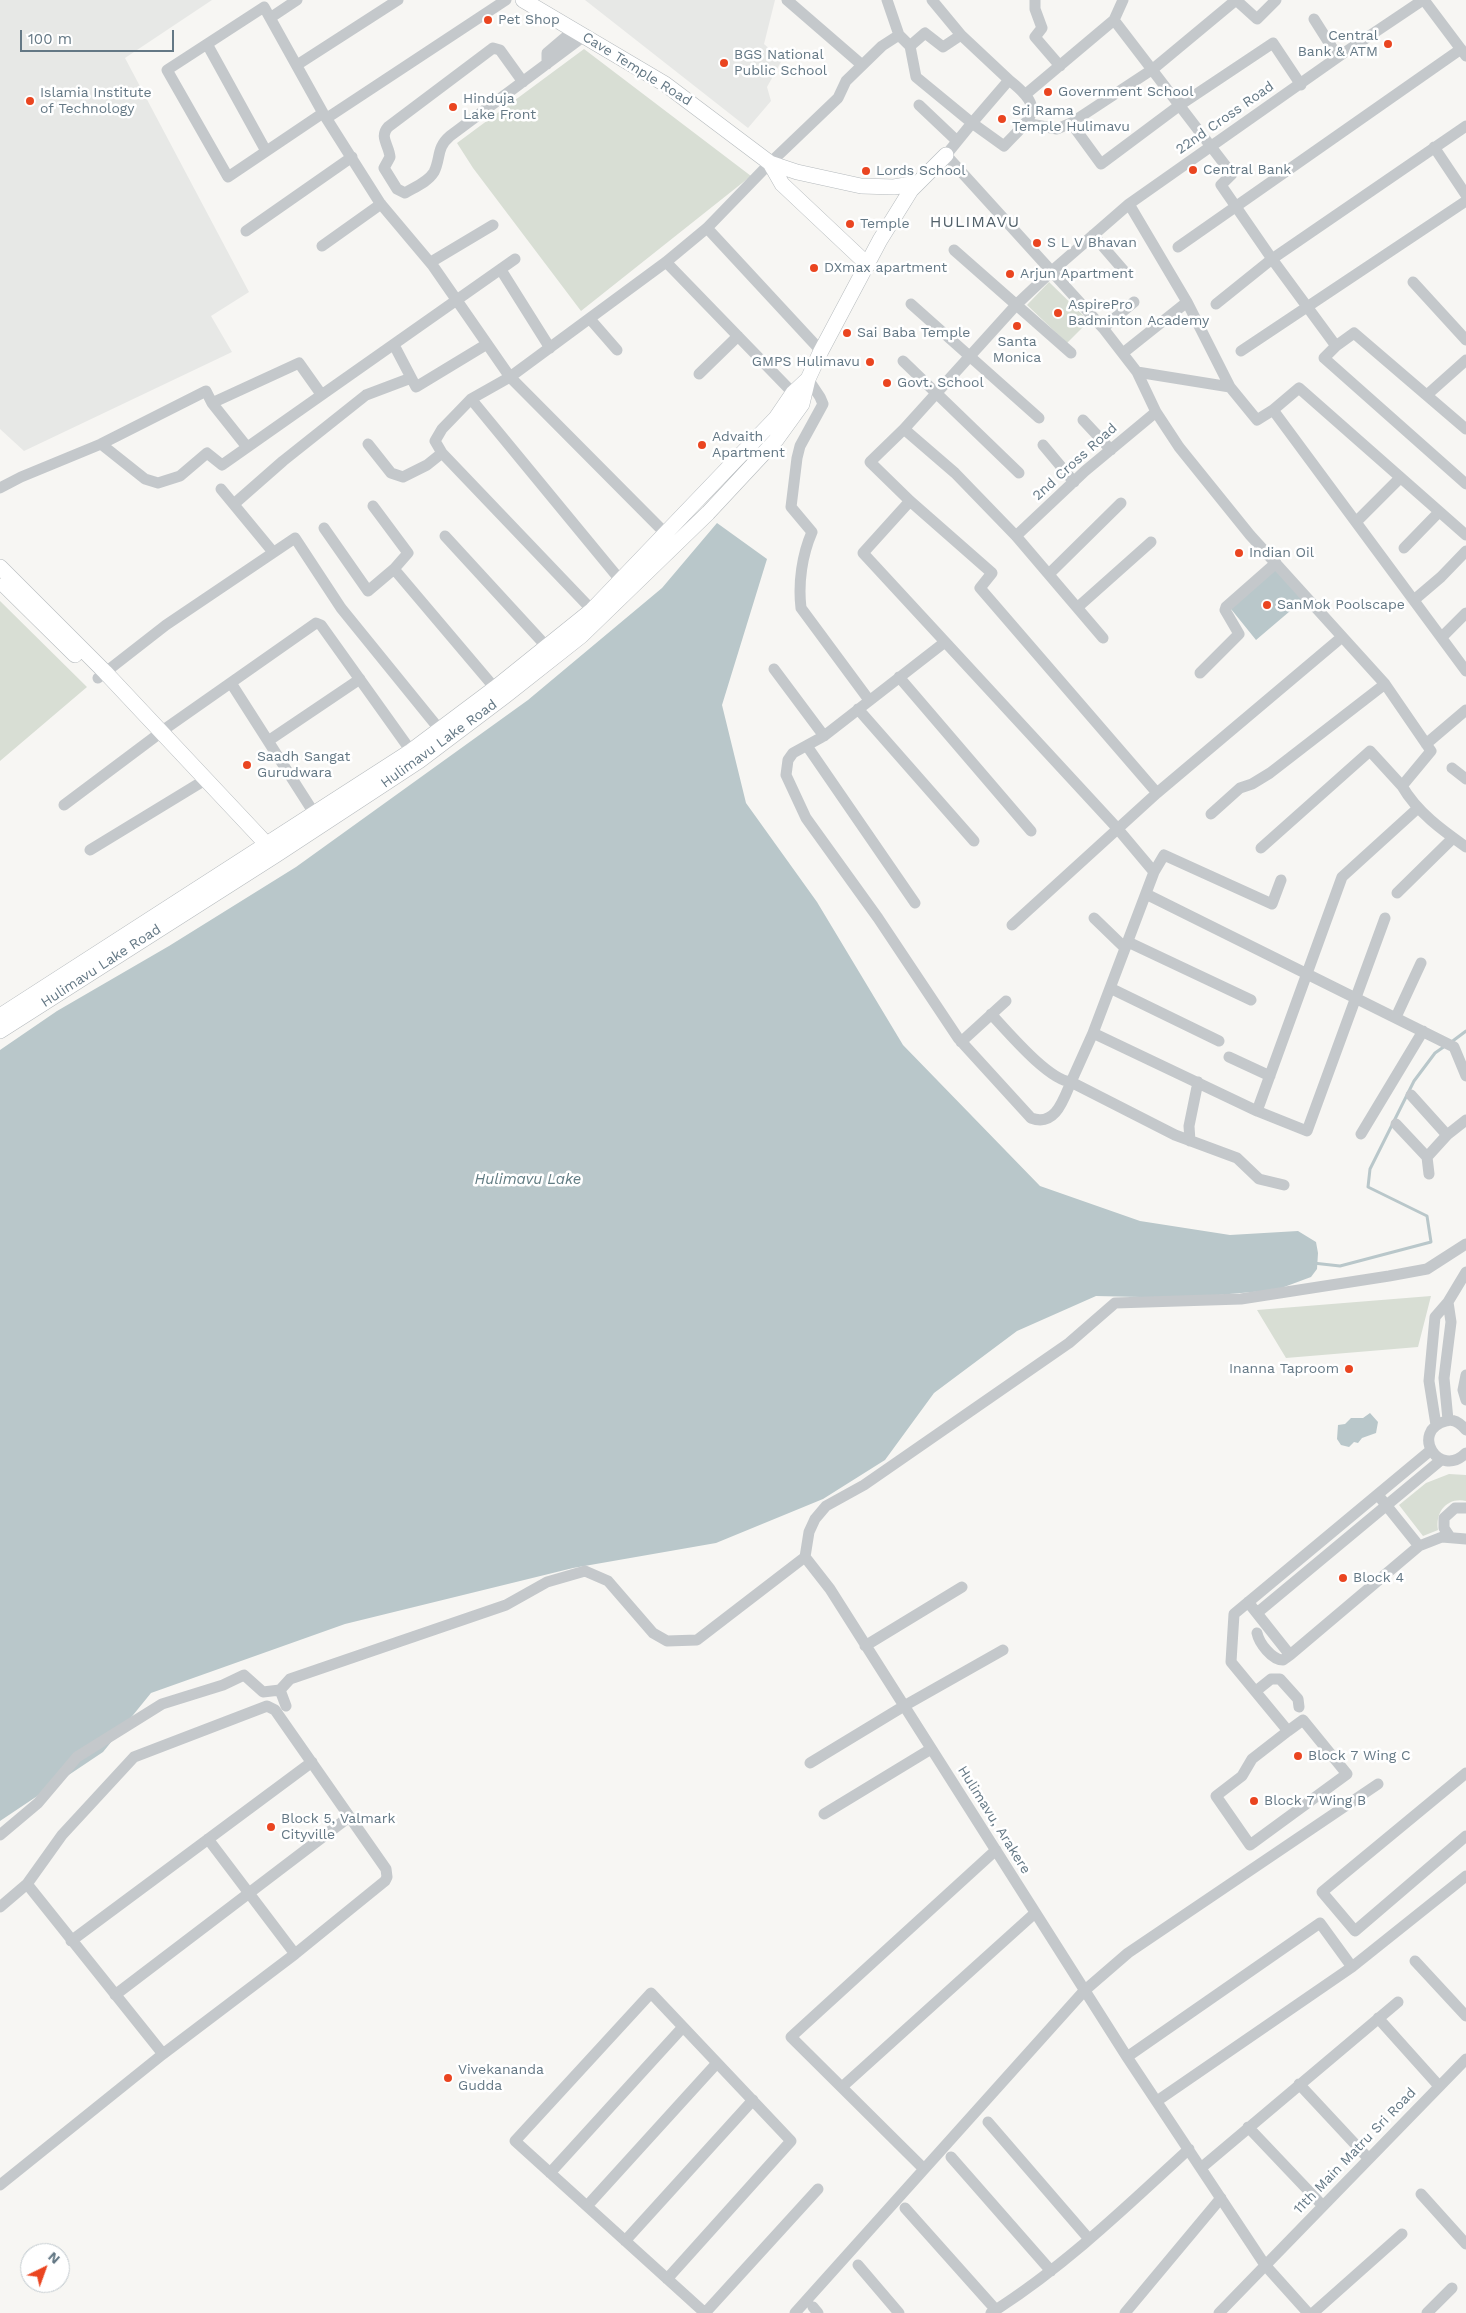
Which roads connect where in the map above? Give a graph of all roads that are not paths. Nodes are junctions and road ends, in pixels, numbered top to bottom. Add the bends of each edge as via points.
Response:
1 (297, 0) edge
2 (398, 0) edge
3 (506, 0) edge
4 (523, 0) edge
5 (787, 0) edge
6 (887, 0) edge
7 (932, 0) edge
8 (1035, 0) edge
9 (1122, 0) edge
10 (1236, 0) edge
11 (1276, 0) edge
12 (1423, 0) edge
13 (270, 18) junction
14 (1314, 19) dead end
15 (1114, 20) junction
16 (579, 33) junction
17 (900, 35) junction
18 (961, 35) junction
19 (207, 44) junction
20 (910, 46) junction
21 (1463, 53) edge
22 (1338, 57) junction
23 (862, 65) junction
24 (297, 66) junction
25 (1060, 66) junction
26 (1153, 68) junction
27 (1009, 80) junction
28 (523, 82) junction
29 (1301, 84) junction
30 (1026, 94) junction
31 (918, 105) dead end
32 (1180, 105) junction
33 (325, 116) junction
34 (972, 123) junction
35 (1025, 123) junction
36 (1071, 123) junction
37 (1466, 126) edge
38 (957, 141) junction
39 (1211, 146) junction
40 (1434, 147) junction
41 (266, 151) junction
42 (946, 155) junction
43 (352, 157) junction
44 (770, 163) junction
45 (918, 183) junction
46 (1466, 195) edge
47 (1466, 201) edge
48 (381, 204) junction
49 (1129, 204) junction
50 (1235, 206) junction
51 (493, 225) dead end
52 (707, 228) junction
53 (246, 231) dead end
54 (1093, 236) junction
55 (322, 246) dead end
56 (1178, 247) dead end
57 (954, 250) dead end
58 (1272, 259) junction
59 (515, 260) dead end
60 (430, 262) junction
61 (666, 262) junction
62 (868, 265) junction
63 (501, 270) junction
64 (1052, 271) junction
65 (1125, 272) dead end
66 (1413, 282) dead end
67 (457, 302) junction
68 (1134, 302) dead end
69 (1187, 302) junction
70 (910, 304) dead end
71 (1018, 304) junction
72 (1216, 304) dead end
73 (1306, 306) junction
74 (590, 319) junction
75 (1103, 328) junction
76 (738, 336) junction
77 (1466, 340) edge
78 (487, 344) junction
79 (394, 345) junction
80 (1336, 346) junction
81 (550, 348) junction
82 (616, 350) dead end
83 (821, 351) junction
84 (1241, 351) dead end
85 (1071, 353) dead end
86 (1123, 353) junction
87 (970, 356) junction
88 (1466, 360) edge
89 (903, 361) dead end
90 (1137, 372) junction
91 (699, 374) dead end
92 (510, 377) junction
93 (411, 378) junction
94 (808, 379) junction
95 (1230, 387) junction
96 (793, 393) junction
97 (936, 393) junction
98 (321, 394) junction
99 (1428, 394) junction
100 (471, 399) junction
101 (212, 403) junction
102 (1273, 410) junction
103 (1156, 412) junction
104 (1038, 418) dead end
105 (1083, 420) dead end
106 (904, 429) junction
107 (1466, 429) edge
108 (101, 444) junction
109 (368, 444) dead end
110 (1043, 445) dead end
111 (247, 447) junction
112 (1111, 450) junction
113 (442, 453) junction
114 (1019, 473) dead end
115 (1400, 478) junction
116 (1074, 482) junction
117 (1466, 484) edge
118 (0, 488) edge
119 (222, 489) dead end
120 (910, 501) junction
121 (1120, 503) dead end
122 (234, 504) junction
123 (373, 506) dead end
124 (1439, 512) junction
125 (1357, 521) junction
126 (324, 528) dead end
127 (1466, 535) edge
128 (445, 536) dead end
129 (1016, 536) junction
130 (671, 539) junction
131 (1151, 542) dead end
132 (1404, 548) dead end
133 (1466, 551) edge
134 (273, 552) junction
135 (1276, 563) junction
136 (0, 567) edge
137 (394, 569) junction
138 (1048, 574) junction
139 (0, 581) edge
140 (621, 581) junction
141 (1414, 600) junction
142 (1078, 607) junction
143 (592, 610) junction
144 (1466, 613) edge
145 (1342, 637) junction
146 (1442, 637) junction
147 (1104, 638) dead end
148 (945, 642) junction
149 (547, 648) junction
150 (774, 669) dead end
151 (1466, 671) edge
152 (1200, 673) dead end
153 (101, 675) junction
154 (899, 678) junction
155 (360, 679) junction
156 (231, 683) junction
157 (1385, 684) junction
158 (499, 693) junction
159 (869, 700) junction
160 (858, 709) junction
161 (1466, 710) edge
162 (440, 730) junction
163 (159, 734) junction
164 (824, 736) junction
165 (268, 741) junction
166 (1426, 744) junction
167 (806, 746) junction
168 (411, 751) junction
169 (1452, 768) dead end
170 (1466, 779) edge
171 (200, 783) junction
172 (1402, 786) junction
173 (1157, 793) junction
174 (64, 806) dead end
175 (1418, 808) junction
176 (314, 813) junction
177 (1211, 814) dead end
178 (1117, 828) junction
179 (1031, 831) dead end
180 (1466, 832) edge
181 (974, 841) dead end
182 (1459, 842) edge
183 (1261, 848) dead end
184 (90, 850) dead end
185 (268, 852) junction
186 (1154, 872) junction
187 (1281, 880) dead end
188 (1398, 892) dead end
189 (1146, 894) junction
190 (915, 903) dead end
191 (1094, 918) dead end
192 (1385, 918) dead end
193 (1012, 925) dead end
194 (1126, 945) junction
195 (1421, 963) dead end
196 (1306, 975) junction
197 (1110, 988) junction
198 (1356, 999) junction
199 (1006, 1000) dead end
200 (1251, 1000) dead end
201 (991, 1014) junction
202 (0, 1016) edge
203 (1396, 1017) junction
204 (0, 1031) edge
205 (1423, 1031) junction
206 (1093, 1032) junction
207 (1218, 1041) dead end
208 (961, 1042) junction
209 (1466, 1042) edge
210 (1450, 1045) junction
211 (1228, 1057) dead end
212 (1270, 1076) junction
213 (1466, 1076) edge
214 (1071, 1082) junction
215 (1198, 1082) junction
216 (1411, 1095) dead end
217 (1257, 1111) junction
218 (1466, 1120) edge
219 (1396, 1124) dead end
220 (1361, 1134) dead end
221 (1447, 1135) junction
222 (1190, 1141) junction
223 (1426, 1157) junction
224 (1429, 1174) dead end
225 (1284, 1185) dead end
226 (1466, 1244) edge
227 (1466, 1272) edge
228 (1448, 1302) junction
229 (1466, 1375) edge
230 (1466, 1400) edge
231 (1448, 1420) junction
232 (1436, 1425) junction
233 (1466, 1429) edge
234 (1431, 1450) junction
235 (1466, 1453) edge
236 (1441, 1460) junction
237 (1378, 1495) junction
238 (1386, 1505) junction
239 (1466, 1508) edge
240 (1450, 1537) junction
241 (1466, 1539) edge
242 (1419, 1546) junction
243 (805, 1557) junction
244 (962, 1587) dead end
245 (1248, 1602) junction
246 (1257, 1613) junction
247 (1257, 1633) dead end
248 (865, 1646) junction
249 (1003, 1650) dead end
250 (1290, 1655) junction
251 (280, 1690) junction
252 (1256, 1691) junction
253 (286, 1706) dead end
254 (904, 1706) junction
255 (1299, 1707) dead end
256 (1288, 1731) junction
257 (931, 1749) junction
258 (312, 1762) junction
259 (810, 1763) dead end
260 (1466, 1773) edge
261 (1378, 1784) dead end
262 (824, 1814) dead end
263 (349, 1818) junction
264 (0, 1835) edge
265 (1466, 1836) edge
266 (208, 1839) junction
267 (996, 1850) junction
268 (1466, 1876) edge
269 (27, 1884) junction
270 (249, 1894) junction
271 (0, 1908) edge
272 (1035, 1913) junction
273 (71, 1941) junction
274 (295, 1954) junction
275 (1415, 1962) dead end
276 (1352, 1967) junction
277 (1084, 1991) junction
278 (115, 1995) junction
279 (1398, 2002) dead end
280 (1466, 2016) edge
281 (1378, 2018) junction
282 (682, 2027) junction
283 (163, 2054) junction
284 (1127, 2057) junction
285 (1466, 2059) edge
286 (717, 2063) junction
287 (1299, 2084) junction
288 (1439, 2086) junction
289 (842, 2087) junction
290 (753, 2100) junction
291 (1157, 2101) junction
292 (988, 2122) dead end
293 (1248, 2127) junction
294 (1189, 2149) junction
295 (951, 2157) dead end
296 (1368, 2158) junction
297 (1201, 2168) junction
298 (924, 2169) junction
299 (550, 2172) junction
300 (0, 2184) edge
301 (818, 2189) dead end
302 (1421, 2194) dead end
303 (1221, 2198) junction
304 (587, 2206) junction
305 (1322, 2206) junction
306 (905, 2208) dead end
307 (1402, 2234) dead end
308 (1089, 2240) junction
309 (625, 2241) junction
310 (1466, 2244) edge
311 (858, 2265) dead end
312 (1265, 2265) junction
313 (1051, 2271) junction
314 (667, 2279) junction
315 (1452, 2288) dead end
316 (994, 2311) edge
317 (705, 2313) edge
318 (795, 2313) edge
319 (899, 2313) edge
320 (1125, 2313) edge
321 (1219, 2313) edge
322 (1308, 2313) edge
323 (1313, 2313) edge
324 (1427, 2313) edge

1 - 13 street
2 - 24 street
3 - 33 street
4 - 16 main road, Cave Temple Road
5 - 23 street
6 - 17 street
7 - 18 street
8 - 25 street via 1042,28 1035,36
9 - 15 street
10 - 11 street via 1256,19
10 - 26 street
12 - 21 street
12 - 22 street, 22nd Cross Road
13 - 19 street via 264,7
13 - 24 street
14 - 22 street
15 - 25 street
15 - 26 street
16 - 28 street via 547,53 548,64
16 - 44 main road, Cave Temple Road via 665,84
17 - 20 street
17 - 23 street via 882,46
18 - 20 street via 943,47 925,33
18 - 27 street
19 - 41 street
19 - 41 street via 167,70 228,177
20 - 34 street via 916,77
21 - 50 street
22 - 29 street, 22nd Cross Road
23 - 44 street via 846,81 838,98
24 - 33 street
25 - 30 street
26 - 32 street
26 - 36 street
27 - 30 street
27 - 34 street
28 - 28 street via 443,142 434,171 425,182 405,193 397,189 384,168 390,157 383,138 388,127 493,48 500,50
29 - 32 street via 1273,43
29 - 39 street, 22nd Cross Road
30 - 35 street via 1032,104 1032,112
31 - 38 street
32 - 36 street via 1102,164
32 - 39 street
33 - 41 street
33 - 43 street
34 - 35 street via 1004,146
34 - 38 street
35 - 36 street via 1057,129
37 - 40 street
38 - 42 street
39 - 49 street, 22nd Cross Road
39 - 50 street via 1232,174 1221,186
40 - 46 street
40 - 58 street
42 - 45 main road, Hulimavu Lake Road
42 - 64 street
43 - 48 street
43 - 53 street
44 - 45 main road, Cave Temple Road via 861,186 894,187
44 - 52 street
44 - 62 main road, Cave Temple Road via 782,184
45 - 62 main road, Hulimavu Lake Road
47 - 73 street
48 - 55 street
48 - 60 street
49 - 54 street, 22nd Cross Road
49 - 69 street
50 - 56 street
50 - 58 street
51 - 60 street
52 - 61 street
52 - 83 street
54 - 64 street, 22nd Cross Road
54 - 65 street
57 - 71 street
58 - 72 street
58 - 73 street
59 - 63 street
60 - 67 street
61 - 74 street
61 - 76 street
62 - 83 main road, Hulimavu Lake Road
63 - 67 street
63 - 81 street
64 - 71 street, 22nd Cross Road
64 - 75 street
66 - 77 street
67 - 78 street
67 - 79 street
68 - 75 street
69 - 86 street
69 - 95 street
70 - 87 street
71 - 85 street
71 - 87 street, 22nd Cross Road
73 - 80 street
73 - 84 street
74 - 81 street
74 - 82 street
75 - 86 street
76 - 91 street
76 - 96 street
78 - 92 street
78 - 93 street via 416,387
79 - 93 street
79 - 98 street
80 - 99 street via 1354,333
80 - 117 street via 1324,358
81 - 92 street
83 - 94 main road, Hulimavu Lake Road
86 - 90 street
87 - 97 street, 22nd Cross Road
87 - 104 street
88 - 99 street
89 - 97 street
90 - 95 street
90 - 103 street
92 - 100 street
92 - 130 street
93 - 122 street via 366,395
94 - 96 main road, Hulimavu Lake Road
94 - 130 main road, Hulimavu Lake Road via 802,404 776,440 708,513
94 - 159 street via 822,404 800,446 794,473 791,506 812,532 799,590 801,608
95 - 102 street via 1257,420
96 - 130 main road, Hulimavu Lake Road via 776,418
97 - 106 street, 22nd Cross Road
97 - 114 street
98 - 101 street via 299,363
98 - 111 street
99 - 107 street
100 - 113 street via 442,428 435,442
100 - 140 street
101 - 108 street via 206,391
101 - 111 street
102 - 115 street via 1299,388
102 - 125 street
103 - 112 street, 2nd Cross Road
103 - 135 street via 1180,447
105 - 112 street
106 - 120 street, 22nd Cross Road via 870,462
106 - 129 street via 955,473
108 - 111 street via 145,479 158,484 180,476 207,453 222,465
108 - 118 street
109 - 113 street via 391,473 403,477
110 - 116 street
112 - 116 street, 2nd Cross Road
113 - 143 street
115 - 124 street
115 - 125 street
116 - 129 street, 2nd Cross Road
119 - 122 street
120 - 148 street via 863,553
120 - 173 street via 992,573 980,588
121 - 138 street
122 - 134 street
123 - 137 street via 408,553
124 - 127 street
124 - 132 street
125 - 141 street
126 - 137 street via 368,591
128 - 149 street
129 - 138 street
130 - 140 main road, Hulimavu Lake Road
130 - 158 main road, Hulimavu Lake Road via 580,636
131 - 142 street
133 - 141 street
134 - 153 street via 166,625
134 - 162 street via 295,538 341,608
135 - 145 street
135 - 152 street via 1226,607 1239,634
136 - 153 main road
137 - 158 street
138 - 142 street
139 - 153 main road
140 - 143 main road, Hulimavu Lake Road
141 - 146 street
142 - 147 street
143 - 149 main road, Hulimavu Lake Road
144 - 146 street
145 - 157 street
145 - 173 street
146 - 151 street
148 - 154 street
148 - 178 street
149 - 158 main road, Hulimavu Lake Road
150 - 164 street
153 - 163 main road
154 - 159 street
154 - 179 street
155 - 156 street via 316,623
155 - 165 street
155 - 168 street
156 - 163 street
156 - 165 street
157 - 166 street
157 - 177 street via 1270,773 1240,788
158 - 162 main road, Hulimavu Lake Road
158 - 185 main road, Hulimavu Lake Road via 419,761
159 - 160 street
160 - 164 street
160 - 181 street
161 - 166 street
162 - 168 main road, Hulimavu Lake Road
163 - 171 main road
163 - 174 street
163 - 185 main road
164 - 167 street
165 - 176 street
166 - 172 street via 1431,750
167 - 190 street
167 - 208 street via 793,753 786,767 793,793 806,818
168 - 176 main road, Hulimavu Lake Road
169 - 170 street
171 - 184 street
171 - 185 main road
172 - 175 street
172 - 183 street via 1370,751
173 - 178 street
175 - 182 street
175 - 196 street via 1342,877
176 - 185 main road, Hulimavu Lake Road
178 - 186 street
178 - 193 street
180 - 182 street
182 - 188 street
185 - 202 main road, Hulimavu Lake Road
185 - 204 main road, Hulimavu Lake Road
186 - 187 street via 1164,855 1272,904
186 - 189 street
189 - 194 street
189 - 196 street
191 - 194 street
192 - 198 street
194 - 197 street
194 - 200 street
195 - 203 street
196 - 198 street
196 - 212 street
197 - 206 street
197 - 207 street
198 - 203 street
198 - 217 street via 1307,1132
199 - 201 street
201 - 208 street
201 - 214 street via 1039,1064 1063,1082
203 - 205 street
205 - 210 street
205 - 220 street
206 - 214 street
206 - 215 street
208 - 214 street via 1031,1118 1047,1120 1059,1108
209 - 210 street
210 - 213 street
211 - 212 street
212 - 217 street
214 - 222 street
215 - 217 street
215 - 222 street via 1189,1126
216 - 221 street
218 - 221 street
219 - 223 street
221 - 223 street
222 - 225 street via 1237,1158 1259,1179
223 - 224 street
226 - 243 street via 1427,1270 1398,1275 1241,1299 1115,1303 1069,1343 864,1485 826,1506 809,1532
227 - 228 street
228 - 231 street via 1450,1322 1444,1378
228 - 232 street via 1435,1317 1432,1344 1429,1381
229 - 230 street via 1463,1390
231 - 232 street
231 - 233 street via 1461,1423
232 - 234 street via 1429,1437
234 - 236 street
234 - 237 street
235 - 236 street via 1454,1461
236 - 238 street
237 - 238 street
237 - 245 street
238 - 242 street
238 - 246 street
239 - 240 street via 1455,1508 1444,1518 1444,1528
240 - 241 street
240 - 242 street via 1434,1539
242 - 250 street
243 - 248 street, Hulimavu, Arakere via 830,1589
243 - 251 street via 697,1640 667,1641 653,1632 608,1581 585,1571 547,1582 506,1605 290,1679
244 - 248 street
245 - 246 street
245 - 252 street via 1234,1614 1231,1662
246 - 250 street
247 - 250 street via 1275,1658 1283,1660
248 - 254 street, Hulimavu, Arakere
249 - 254 street
251 - 253 street
251 - 264 street via 263,1692 244,1675 162,1704 76,1757 38,1803
252 - 255 street via 1270,1679 1280,1680 1298,1699
252 - 256 street
254 - 257 street, Hulimavu, Arakere
254 - 259 street
256 - 256 street via 1304,1720 1347,1774 1250,1845 1216,1796 1242,1776 1252,1759
257 - 262 street
257 - 267 street, Hulimavu, Arakere
258 - 263 street
258 - 266 street
258 - 269 street via 275,1710 268,1706 140,1754 128,1762 62,1836
260 - 265 street via 1322,1892 1354,1931
261 - 277 street via 1128,1953
263 - 270 street
263 - 274 street via 386,1869 387,1877
266 - 270 street
266 - 273 street
267 - 272 street, Hulimavu, Arakere
267 - 289 street via 791,2037
268 - 276 street
269 - 271 street
269 - 273 street
270 - 274 street
270 - 278 street
272 - 277 street, Hulimavu, Arakere
272 - 289 street
273 - 278 street
274 - 283 street
275 - 280 street
276 - 284 street via 1320,1923
276 - 291 street
277 - 284 street, Hulimavu, Arakere
277 - 298 street
278 - 283 street
279 - 281 street
281 - 287 street
281 - 288 street
282 - 286 street
282 - 299 street
282 - 299 street via 651,1993 515,2141
283 - 300 street
284 - 291 street, Hulimavu, Arakere
285 - 288 street, 11th Main Matru Sri Road
286 - 290 street
286 - 304 street
287 - 293 street
287 - 296 street
288 - 296 street, 11th Main Matru Sri Road
289 - 298 street
290 - 309 street
290 - 314 street via 791,2140
291 - 294 street, Hulimavu, Arakere
292 - 308 street
293 - 297 street
293 - 305 street
294 - 297 street, Hulimavu, Arakere
294 - 308 street
295 - 313 street
296 - 305 street, 11th Main Matru Sri Road
297 - 303 street, Hulimavu, Arakere
298 - 318 street
299 - 304 street
301 - 317 street
302 - 310 street
303 - 312 street, Hulimavu, Arakere
303 - 320 street
304 - 309 street
305 - 312 street, 11th Main Matru Sri Road
306 - 316 street
307 - 323 street
308 - 313 street
309 - 314 street
311 - 319 street
312 - 321 street, 11th Main Matru Sri Road
312 - 322 street, Hulimavu, Arakere
313 - 316 street
314 - 317 street
315 - 324 street

